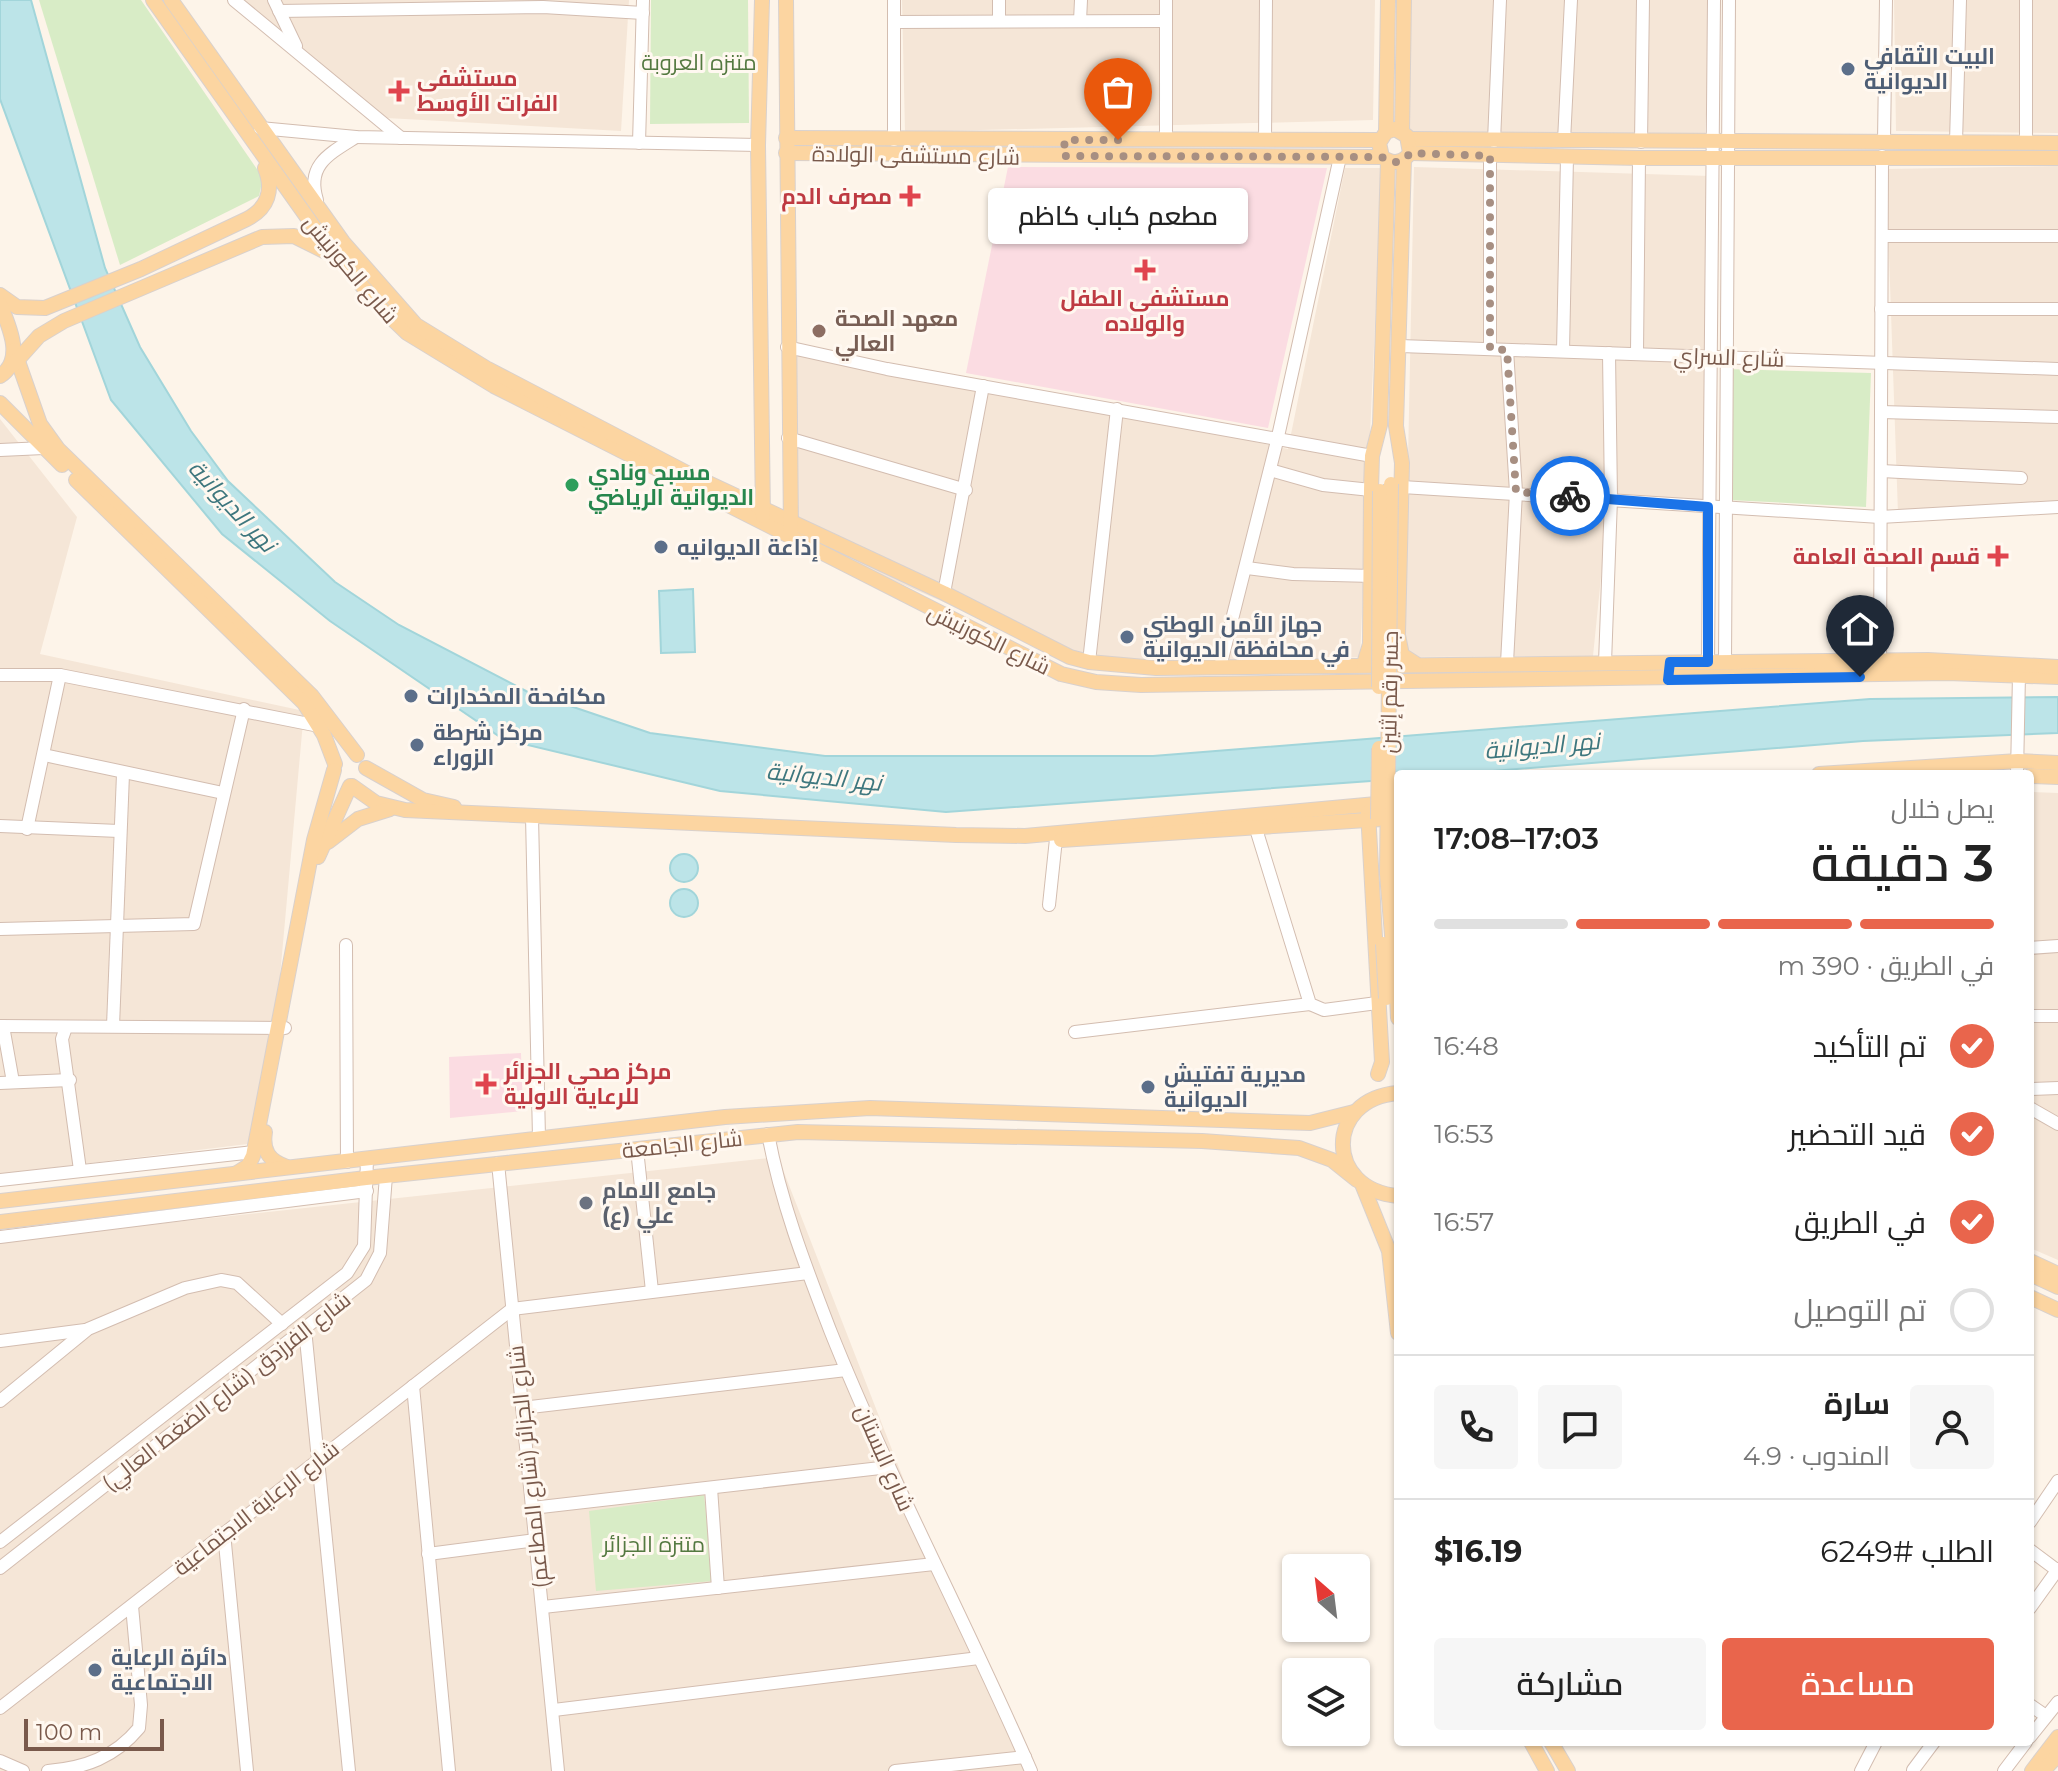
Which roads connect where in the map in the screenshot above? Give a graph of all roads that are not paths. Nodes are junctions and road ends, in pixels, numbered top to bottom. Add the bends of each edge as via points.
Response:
1 (153, 0) edge
2 (171, 0) edge
3 (234, 0) edge
4 (894, 0) edge
5 (999, 0) edge
6 (1081, 0) edge
7 (1166, 0) edge
8 (1266, 0) edge
9 (1388, 0) edge
10 (1404, 0) edge
11 (1500, 0) edge
12 (1571, 0) edge
13 (1643, 0) edge
14 (1714, 0) edge
15 (1729, 0) edge
16 (1886, 0) edge
17 (1960, 0) edge
18 (2026, 0) edge
19 (763, 2) edge
20 (786, 2) edge
21 (543, 4) edge
22 (276, 5) edge
23 (388, 5) edge
24 (643, 6) edge
25 (999, 21) junction
26 (1080, 21) junction
27 (1166, 21) junction
28 (895, 22) junction
29 (299, 53) junction
30 (204, 61) junction
31 (260, 128) junction
32 (1383, 136) junction
33 (356, 137) junction
34 (401, 138) junction
35 (786, 138) junction
36 (894, 140) junction
37 (1065, 140) junction
38 (1166, 140) junction
39 (1265, 140) junction
40 (1494, 141) junction
41 (1564, 141) junction
42 (1720, 141) junction
43 (1641, 142) junction
44 (1956, 142) junction
45 (2026, 142) junction
46 (639, 143) junction
47 (2058, 143) edge
48 (758, 145) junction
49 (1883, 148) junction
50 (257, 149) junction
51 (1399, 150) junction
52 (786, 153) junction
53 (1063, 156) junction
54 (1490, 156) junction
55 (1340, 157) junction
56 (1567, 157) junction
57 (1639, 158) junction
58 (1720, 158) junction
59 (2058, 158) edge
60 (319, 207) junction
61 (1882, 236) junction
62 (2058, 236) edge
63 (342, 264) junction
64 (0, 295) edge
65 (787, 303) junction
66 (0, 304) edge
67 (760, 305) junction
68 (1881, 309) junction
69 (2058, 309) edge
70 (43, 334) junction
71 (1400, 346) junction
72 (787, 347) junction
73 (1490, 349) junction
74 (1507, 350) junction
75 (1563, 351) junction
76 (1609, 353) junction
77 (1637, 353) junction
78 (1712, 356) junction
79 (1726, 357) junction
80 (10, 363) edge
81 (1879, 364) junction
82 (2058, 369) edge
83 (983, 386) junction
84 (1117, 409) junction
85 (1, 410) edge
86 (1881, 412) junction
87 (2058, 417) edge
88 (40, 424) junction
89 (1380, 425) junction
90 (788, 438) junction
91 (1277, 441) junction
92 (44, 448) junction
93 (0, 450) edge
94 (1372, 456) junction
95 (1270, 470) junction
96 (1881, 471) junction
97 (2021, 478) dead end
98 (1386, 488) junction
99 (966, 490) junction
100 (1516, 492) junction
101 (1611, 499) junction
102 (1708, 507) junction
103 (1727, 507) junction
104 (2058, 507) edge
105 (1880, 517) junction
106 (763, 518) junction
107 (791, 524) junction
108 (792, 540) junction
109 (1247, 568) junction
110 (909, 576) junction
111 (1373, 576) junction
112 (944, 593) junction
113 (901, 596) junction
114 (1070, 657) junction
115 (1859, 661) junction
116 (1879, 661) junction
117 (1089, 662) junction
118 (1670, 662) junction
119 (1708, 662) junction
120 (1725, 662) junction
121 (1507, 663) junction
122 (1605, 663) junction
123 (1364, 664) junction
124 (1420, 666) junction
125 (1135, 667) junction
126 (1220, 667) junction
127 (2058, 667) edge
128 (1061, 674) junction
129 (0, 675) edge
130 (60, 675) junction
131 (1880, 676) junction
132 (1860, 677) junction
133 (2019, 677) junction
134 (2058, 677) edge
135 (1668, 680) junction
136 (1131, 685) junction
137 (244, 709) junction
138 (319, 726) junction
139 (44, 755) junction
140 (357, 755) junction
141 (2058, 763) edge
142 (334, 767) junction
143 (366, 768) junction
144 (2018, 768) edge
145 (1952, 770) edge
146 (123, 774) junction
147 (2034, 776) edge
148 (2058, 777) edge
149 (351, 786) junction
150 (223, 793) junction
151 (1394, 802) edge
152 (1368, 804) junction
153 (394, 809) junction
154 (490, 815) junction
155 (532, 816) junction
156 (1394, 818) edge
157 (1368, 820) junction
158 (0, 826) edge
159 (27, 829) junction
160 (1256, 829) junction
161 (119, 831) junction
162 (1025, 836) junction
163 (1056, 839) junction
164 (320, 851) junction
165 (1049, 905) dead end
166 (115, 927) junction
167 (0, 929) edge
168 (346, 945) dead end
169 (2058, 946) edge
170 (2034, 948) edge
171 (1386, 999) edge
172 (1310, 1004) junction
173 (2034, 1016) edge
174 (2058, 1016) edge
175 (2, 1026) edge
176 (113, 1026) junction
177 (66, 1027) junction
178 (283, 1027) junction
179 (1075, 1032) dead end
180 (70, 1080) junction
181 (6, 1083) edge
182 (2058, 1088) edge
183 (2034, 1089) edge
184 (1394, 1095) edge
185 (826, 1109) junction
186 (1356, 1109) junction
187 (2034, 1110) edge
188 (725, 1117) junction
189 (2058, 1124) edge
190 (825, 1132) junction
191 (768, 1134) junction
192 (539, 1138) junction
193 (725, 1139) junction
194 (637, 1149) junction
195 (254, 1152) junction
196 (367, 1159) junction
197 (340, 1163) junction
198 (498, 1163) junction
199 (291, 1169) junction
200 (80, 1170) junction
201 (386, 1176) junction
202 (223, 1177) junction
203 (0, 1180) edge
204 (332, 1182) junction
205 (1360, 1182) junction
206 (367, 1184) junction
207 (1394, 1195) edge
208 (0, 1201) edge
209 (0, 1222) edge
210 (0, 1237) edge
211 (2034, 1263) edge
212 (347, 1273) junction
213 (808, 1273) junction
214 (2058, 1274) edge
215 (2034, 1276) edge
216 (360, 1286) junction
217 (2034, 1286) edge
218 (2058, 1287) edge
219 (652, 1291) junction
220 (1394, 1297) edge
221 (2058, 1297) edge
222 (2034, 1299) edge
223 (512, 1309) junction
224 (2058, 1310) edge
225 (282, 1324) junction
226 (88, 1329) junction
227 (305, 1329) junction
228 (270, 1333) junction
229 (0, 1341) edge
230 (282, 1347) junction
231 (846, 1370) junction
232 (413, 1386) junction
233 (0, 1401) edge
234 (522, 1408) junction
235 (317, 1460) junction
236 (889, 1467) junction
237 (2058, 1481) edge
238 (711, 1488) junction
239 (532, 1508) junction
240 (2034, 1516) edge
241 (224, 1533) junction
242 (536, 1540) junction
243 (0, 1542) edge
244 (2034, 1553) edge
245 (428, 1554) junction
246 (934, 1564) junction
247 (0, 1568) edge
248 (2058, 1570) edge
249 (718, 1588) junction
250 (2034, 1603) edge
251 (132, 1606) junction
252 (543, 1607) junction
253 (979, 1658) junction
254 (2058, 1702) edge
255 (0, 1708) edge
256 (2034, 1708) edge
257 (554, 1710) junction
258 (2046, 1716) junction
259 (2034, 1732) edge
260 (2058, 1737) edge
261 (1533, 1746) edge
262 (1553, 1746) edge
263 (1874, 1746) edge
264 (1931, 1746) edge
265 (2023, 1746) edge
266 (2058, 1755) edge
267 (1025, 1757) junction
268 (0, 1761) edge
269 (1913, 1770) edge
270 (23, 1771) edge
271 (48, 1771) edge
272 (247, 1771) edge
273 (349, 1771) edge
274 (449, 1771) edge
275 (558, 1771) edge
276 (895, 1771) edge
277 (1031, 1771) edge
278 (1547, 1771) edge
279 (1568, 1771) edge
280 (1861, 1771) edge
281 (2004, 1771) edge
282 (2032, 1771) edge
283 (2043, 1771) edge

1 - 30 main road, شارع الكورنيش
2 - 30 main road, شارع الكورنيش
3 - 29 street
4 - 28 street
5 - 25 street
6 - 26 street
7 - 27 street
8 - 39 street
9 - 32 main road
10 - 51 main road
11 - 40 street
12 - 41 street
13 - 43 street
14 - 42 street
15 - 42 street
16 - 49 street
17 - 44 street
18 - 45 street
19 - 48 main road
20 - 35 main road
21 - 23 street
21 - 24 street
22 - 23 street
22 - 29 street
24 - 46 street
25 - 26 street
25 - 28 street
26 - 27 street
27 - 38 street
28 - 36 street
29 - 34 street
30 - 31 main road, شارع الكورنيش
30 - 50 main road, شارع الكورنيش
31 - 33 street
31 - 60 main road, شارع الكورنيش
32 - 39 main road, شارع مستشفى الولادة
32 - 51 main road, شارع مستشفى الولادة
32 - 51 main road
33 - 34 street
33 - 60 street via 314,170
34 - 46 street
35 - 36 main road, شارع مستشفى الولادة
35 - 52 main road
36 - 37 main road, شارع مستشفى الولادة
37 - 38 main road, شارع مستشفى الولادة
37 - 53 main road
38 - 39 main road, شارع مستشفى الولادة
40 - 41 main road
40 - 51 main road
41 - 43 main road
42 - 43 main road
42 - 49 main road
42 - 58 street
44 - 45 main road
44 - 49 main road
45 - 47 main road
46 - 48 street
48 - 67 main road
49 - 58 main road
49 - 59 main road
49 - 61 street
50 - 63 main road, شارع الكورنيش
50 - 64 main road via 270,188 263,207 247,219 58,303 30,309
51 - 54 main road
51 - 55 main road, شارع مستشفى الولادة
51 - 71 main road
51 - 89 main road
52 - 53 main road, شارع مستشفى الولادة
52 - 65 main road
53 - 55 main road, شارع مستشفى الولادة
54 - 56 main road
54 - 73 street
55 - 91 street
56 - 57 main road
56 - 75 street
57 - 58 main road
57 - 77 street
58 - 78 street
58 - 79 street
60 - 106 main road, شارع الكورنيش via 385,294 428,334
61 - 62 street
61 - 68 street
63 - 70 main road via 305,239 272,235
63 - 106 main road, شارع الكورنيش via 429,349
65 - 67 main road
65 - 72 main road
66 - 80 main road
67 - 106 main road
68 - 69 street
68 - 81 street
70 - 80 main road
70 - 88 main road via 29,374
71 - 73 street, شارع السراي
71 - 98 main road
72 - 83 street
72 - 90 main road
73 - 74 street, شارع السراي
74 - 75 street, شارع السراي
74 - 100 street
75 - 76 street, شارع السراي
76 - 77 street, شارع السراي
76 - 101 street
77 - 78 street, شارع السراي
78 - 79 street, شارع السراي
78 - 102 street
79 - 81 street, شارع السراي
79 - 103 street
80 - 88 main road
81 - 82 street, شارع السراي
81 - 86 street
83 - 84 street
83 - 99 street
84 - 91 street
84 - 117 street
85 - 92 main road
86 - 87 street
86 - 96 street
88 - 140 main road via 58,449 312,696
89 - 94 main road
89 - 98 main road
90 - 99 street
90 - 107 main road
91 - 94 street
91 - 95 street
92 - 93 street
92 - 138 main road via 279,678
94 - 98 main road
95 - 98 street via 1323,485
95 - 109 street
96 - 97 street
96 - 105 street
98 - 100 street
98 - 111 main road
98 - 124 main road via 1399,642 1402,655
98 - 171 main road, جسر رقم إثنين, bridge via 1378,791
99 - 112 street
100 - 101 street
100 - 121 street
101 - 102 street
101 - 122 street
102 - 103 street
102 - 119 street
103 - 105 street
103 - 120 street
104 - 105 street
105 - 116 street
106 - 107 main road, شارع الكورنيش
106 - 108 main road, شارع الكورنيش
107 - 108 main road
107 - 110 main road, شارع الكورنيش
108 - 113 main road, شارع الكورنيش
109 - 111 street
109 - 126 street
110 - 112 main road, شارع الكورنيش
110 - 113 main road
111 - 123 main road via 1370,649
112 - 114 main road, شارع الكورنيش
113 - 128 main road, شارع الكورنيش
114 - 117 main road, شارع الكورنيش
114 - 128 main road
115 - 116 main road, شارع الكورنيش
115 - 120 main road, شارع الكورنيش
115 - 132 main road via 1868,668
116 - 127 main road, شارع الكورنيش
116 - 131 street
117 - 125 main road, شارع الكورنيش
118 - 119 main road, شارع الكورنيش
118 - 122 main road, شارع الكورنيش
118 - 135 main road
119 - 120 main road, شارع الكورنيش
121 - 122 main road, شارع الكورنيش
121 - 124 main road, شارع الكورنيش
123 - 124 main road, شارع الكورنيش
123 - 126 main road, شارع الكورنيش
125 - 126 main road, شارع الكورنيش
125 - 136 main road
128 - 136 main road, شارع الكورنيش
129 - 130 street
130 - 137 street
130 - 139 street
131 - 132 main road, شارع الكورنيش
131 - 133 main road, شارع الكورنيش
132 - 135 main road, شارع الكورنيش
133 - 134 main road, شارع الكورنيش
133 - 144 street
135 - 136 main road, شارع الكورنيش
137 - 138 street
137 - 150 street
138 - 142 main road
139 - 146 street
139 - 159 street
140 - 142 main road via 341,756
140 - 143 main road
141 - 144 main road
142 - 149 main road via 340,783
142 - 178 main road via 316,831
143 - 149 main road via 364,778
143 - 154 main road via 423,800
144 - 145 main road
146 - 150 street
146 - 161 street
147 - 148 main road
149 - 153 main road
149 - 164 main road
150 - 166 street via 194,924
151 - 152 main road
152 - 157 main road
152 - 162 main road
153 - 154 main road
153 - 164 main road via 358,819
154 - 155 main road
155 - 162 main road
155 - 192 street
156 - 157 main road
157 - 160 main road
157 - 171 main road
158 - 159 street
159 - 161 street
160 - 163 main road
160 - 172 street
161 - 166 street
162 - 163 main road
163 - 165 street
164 - 178 main road
166 - 167 street
166 - 176 street
168 - 197 street
169 - 170 street
171 - 172 street via 1324,1010
171 - 186 main road via 1384,1064
172 - 179 street
173 - 174 street
175 - 177 street
175 - 181 street
176 - 177 street
176 - 178 street
177 - 180 street via 62,1039
178 - 195 main road
178 - 199 main road via 264,1141 271,1159
180 - 181 street
180 - 200 street
182 - 183 street
184 - 186 main road, شارع الجامعة
185 - 186 main road, شارع الجامعة via 1310,1123
185 - 188 main road, شارع الجامعة
185 - 190 main road
186 - 205 main road via 1343,1147
187 - 189 street
188 - 192 main road, شارع الجامعة
188 - 193 main road
190 - 191 main road, شارع الجامعة
190 - 205 main road, شارع الجامعة via 1299,1148 1332,1160
191 - 193 main road, شارع الجامعة
191 - 213 street, شارع البستان via 780,1193
192 - 196 main road, شارع الجامعة
193 - 194 main road, شارع الجامعة
194 - 198 main road, شارع الجامعة
194 - 219 street
195 - 200 street
195 - 202 main road via 245,1168
196 - 197 main road, شارع الجامعة
196 - 206 street, شارع الفرزدق (شارع الضغط العالي)
197 - 199 main road, شارع الجامعة
197 - 204 main road via 340,1174
198 - 201 main road, شارع الجامعة
198 - 223 street, شارع الجزائر (شارع المطاعم)
199 - 202 main road, شارع الجامعة
200 - 203 street
201 - 206 main road, شارع الجامعة
201 - 216 street, شارع الفرزدق (شارع الضغط العالي) via 380,1253
202 - 208 main road, شارع الجامعة
204 - 206 main road, شارع الجامعة
204 - 209 main road, شارع الجامعة
205 - 207 main road, شارع الجامعة
205 - 220 main road via 1389,1251
206 - 210 street
206 - 212 street, شارع الفرزدق (شارع الضغط العالي) via 364,1246
211 - 214 main road
212 - 216 street
212 - 225 street, شارع الفرزدق (شارع الضغط العالي)
213 - 219 street
213 - 231 street, شارع البستان
215 - 218 main road
216 - 227 street, شارع الفرزدق (شارع الضغط العالي)
217 - 221 main road
219 - 223 street
222 - 224 main road
223 - 232 street, شارع الرعاية الاجتماعية
223 - 234 street, شارع الجزائر (شارع المطاعم)
225 - 226 street via 237,1283 221,1280 150,1300
225 - 228 street, شارع الفرزدق (شارع الضغط العالي)
226 - 229 street
226 - 233 street
227 - 230 street, شارع الفرزدق (شارع الضغط العالي)
227 - 235 street
228 - 230 street
228 - 243 street, شارع الفرزدق (شارع الضغط العالي)
230 - 247 street, شارع الفرزدق (شارع الضغط العالي)
231 - 234 street
231 - 236 street, شارع البستان
232 - 235 street, شارع الرعاية الاجتماعية
232 - 245 street
234 - 239 street, شارع الجزائر (شارع المطاعم)
235 - 241 street, شارع الرعاية الاجتماعية
235 - 273 street
236 - 238 street
236 - 246 street, شارع البستان
237 - 240 street
238 - 239 street
238 - 249 street
239 - 242 street, شارع الجزائر (شارع المطاعم)
241 - 251 street, شارع الرعاية الاجتماعية
241 - 272 street
242 - 245 street
242 - 252 street, شارع الجزائر (شارع المطاعم)
244 - 248 street
245 - 274 street
246 - 249 street
246 - 253 street, شارع البستان
248 - 250 street
249 - 252 street
251 - 255 street, شارع الرعاية الاجتماعية
251 - 271 street via 139,1728 97,1761
252 - 257 street, شارع الجزائر (شارع المطاعم)
253 - 257 street
253 - 267 street, شارع البستان
254 - 258 street
256 - 258 street
257 - 275 street, شارع الجزائر (شارع المطاعم)
258 - 259 street
260 - 282 main road
261 - 278 main road
262 - 279 main road
263 - 280 street
264 - 269 street
265 - 281 street
266 - 283 main road
267 - 276 street
267 - 277 street, شارع البستان
268 - 270 street

